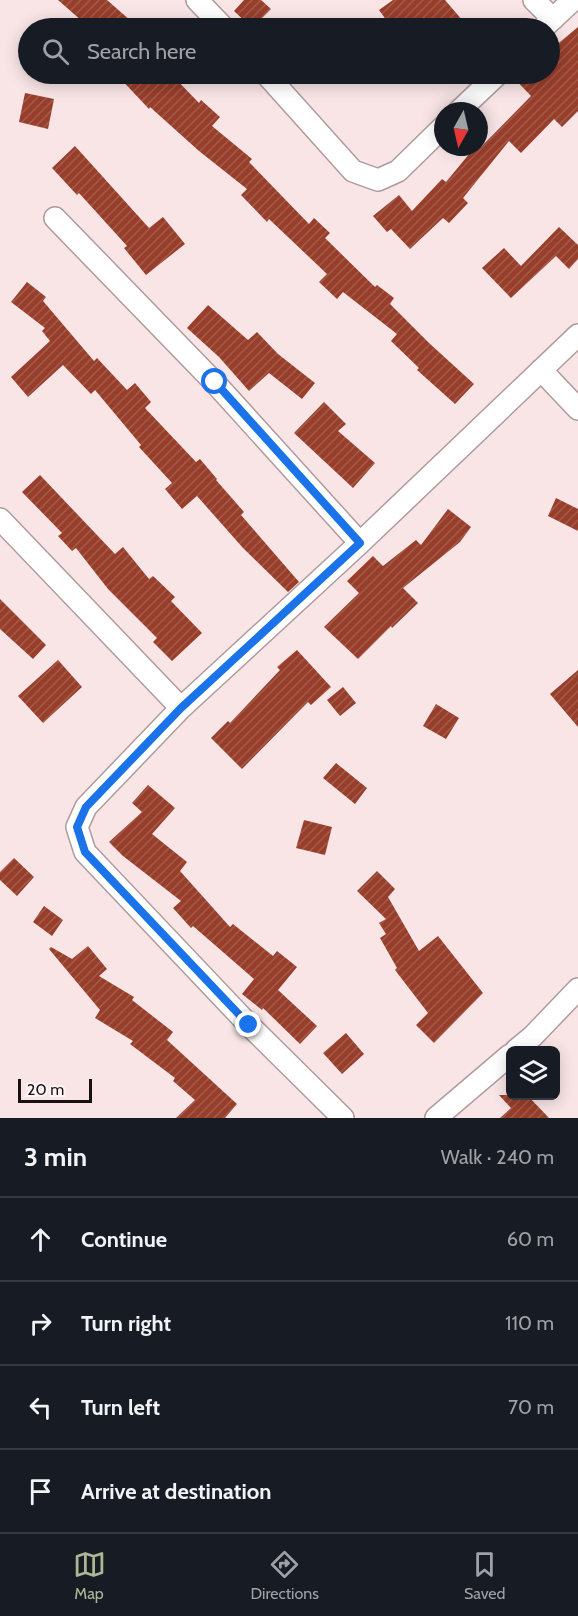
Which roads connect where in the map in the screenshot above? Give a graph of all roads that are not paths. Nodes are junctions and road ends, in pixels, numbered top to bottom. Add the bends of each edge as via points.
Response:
1 (197, 0) edge
2 (534, 0) edge
3 (573, 0) edge
4 (214, 18) edge
5 (544, 18) edge
6 (554, 18) edge
7 (275, 84) edge
8 (487, 84) edge
9 (468, 102) edge
10 (434, 136) edge
11 (56, 218) dead end
12 (578, 335) edge
13 (541, 370) junction
14 (578, 409) edge
15 (0, 519) edge
16 (360, 543) junction
17 (181, 708) junction
18 (578, 989) edge
19 (521, 1046) edge
20 (506, 1058) edge
21 (343, 1118) edge
22 (436, 1118) edge

1 - 4 street
2 - 5 street
3 - 6 street
7 - 10 street via 353,171 378,180 398,171
8 - 9 street
11 - 16 street via 215,382
12 - 13 street
13 - 14 street
13 - 16 street
15 - 17 street
16 - 17 street
17 - 21 street via 86,807 77,827 85,852
18 - 19 street
20 - 22 street

